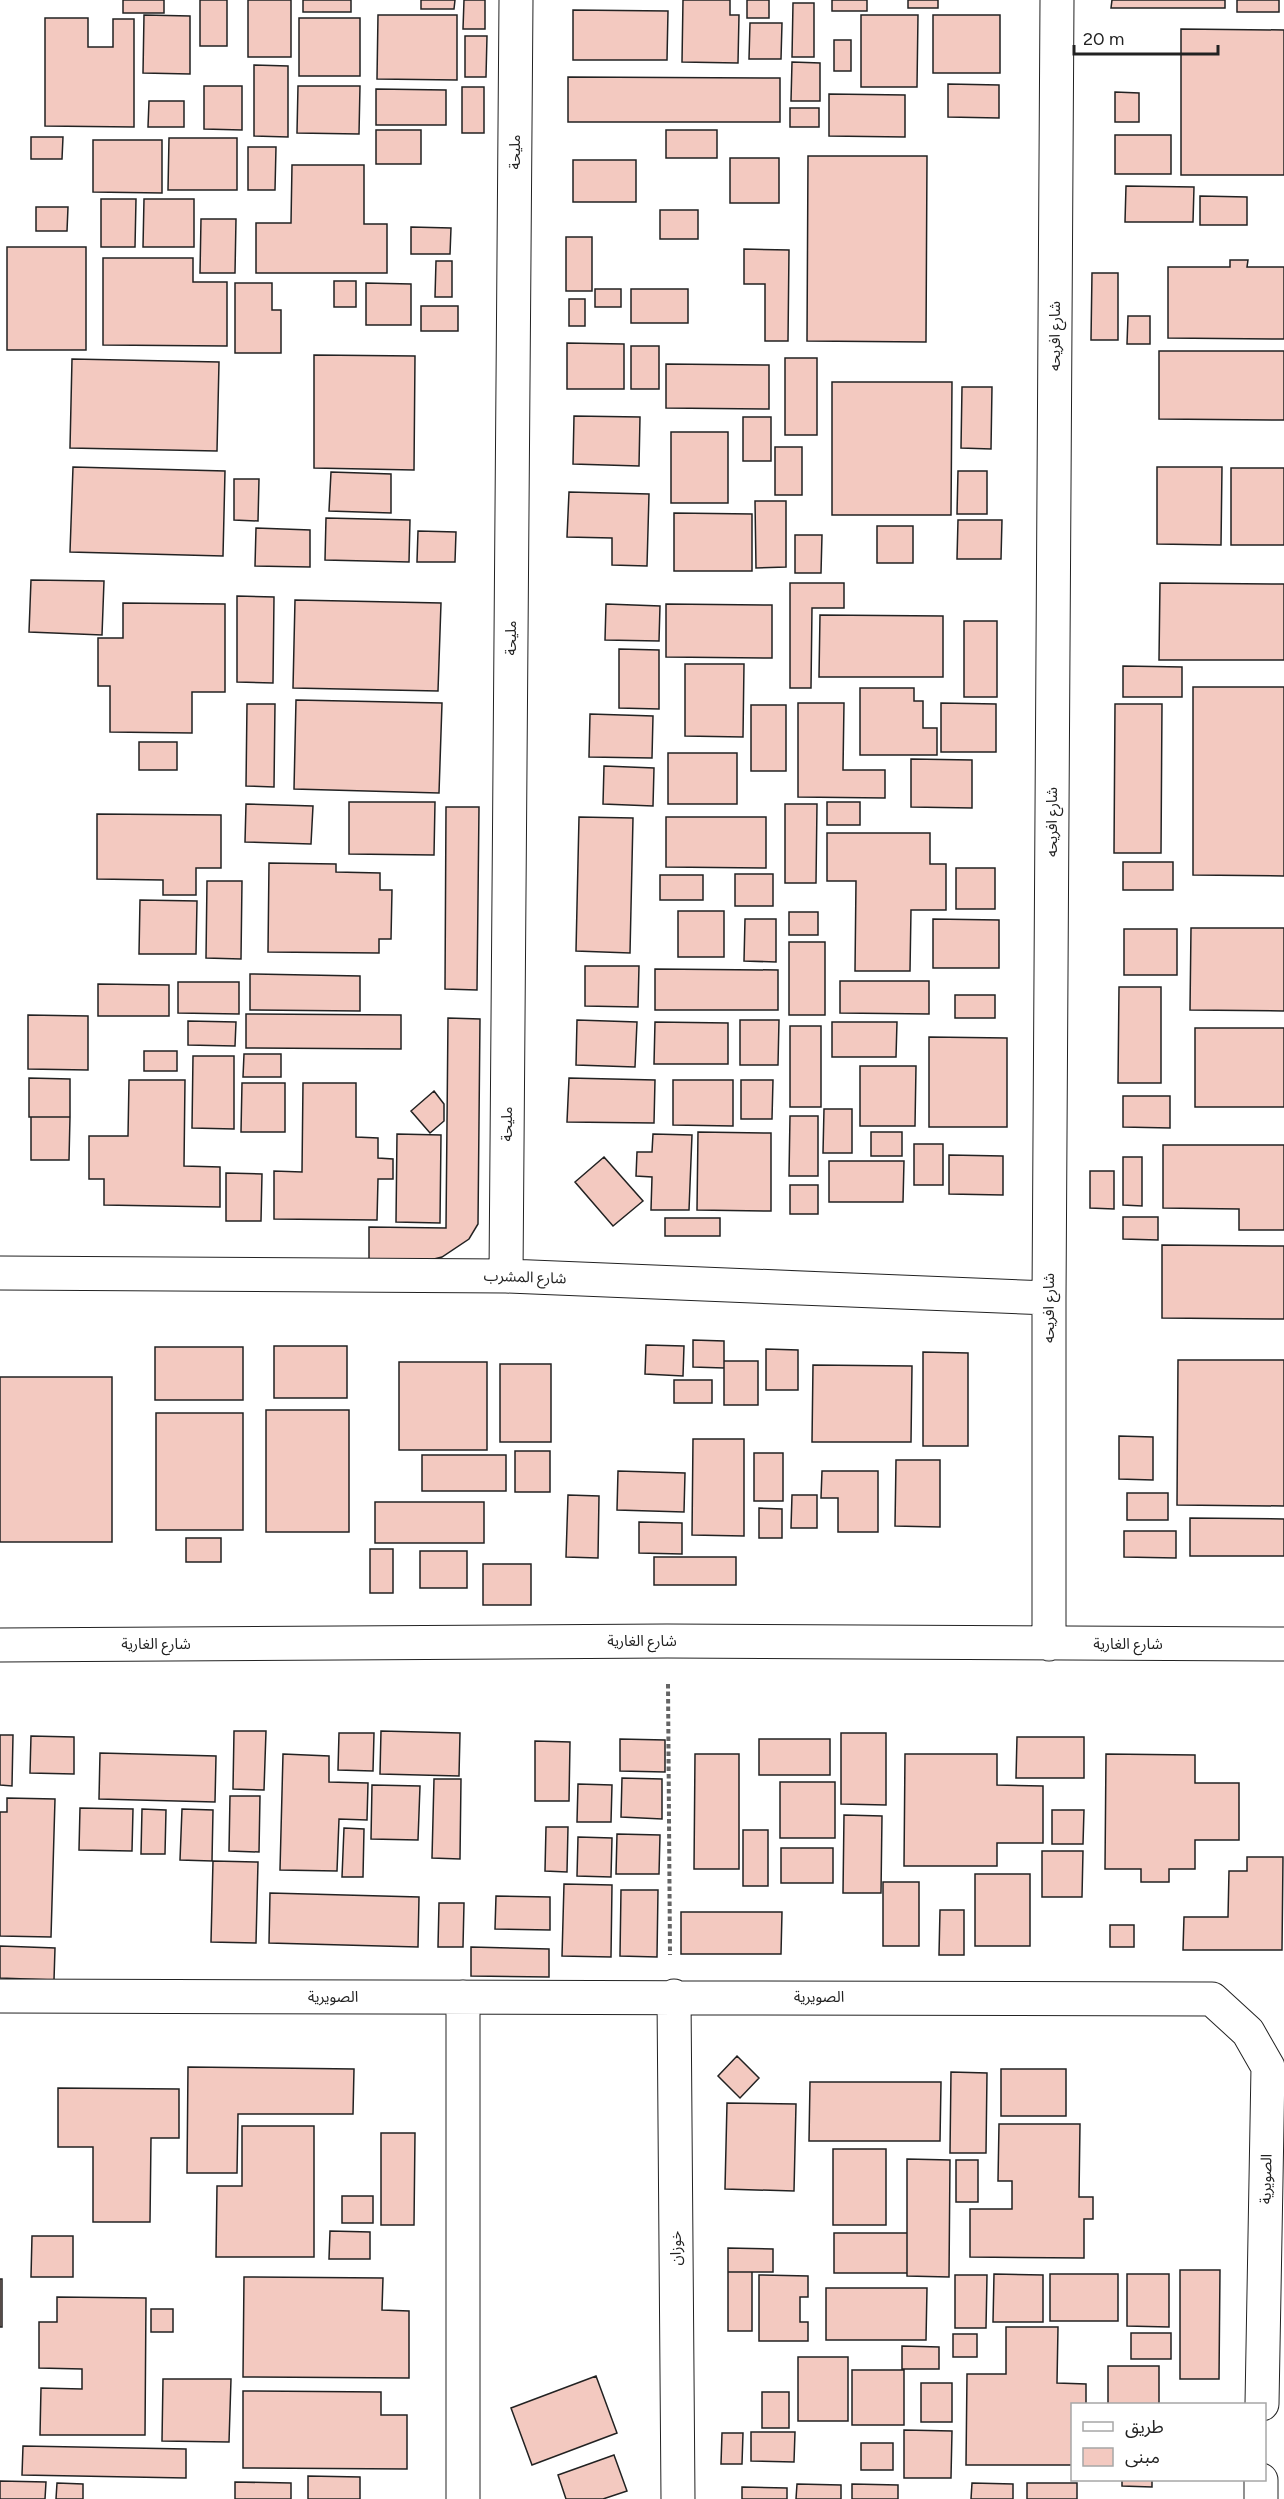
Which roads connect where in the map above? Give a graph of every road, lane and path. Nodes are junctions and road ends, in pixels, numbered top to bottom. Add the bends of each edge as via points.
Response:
1 (516, 0) edge
2 (1057, 0) edge
3 (0, 1273) edge
4 (506, 1276) junction
5 (1049, 1298) junction
6 (667, 1641) junction
7 (1049, 1644) junction
8 (1284, 1644) edge
9 (0, 1645) edge
10 (0, 1996) edge
11 (674, 1996) junction
12 (463, 1997) junction
13 (1262, 2403) edge
14 (1261, 2481) edge
15 (463, 2499) edge
16 (678, 2499) edge
17 (1261, 2499) edge

1 - 4 street, مليحة
2 - 5 street, شارع افريحه
3 - 4 street, شارع المشرب
4 - 5 street, شارع المشرب
5 - 7 street, شارع افريحه
6 - 7 street, شارع الغارية
6 - 9 street, شارع الغارية
6 - 11 path via 670,1951
7 - 8 street, شارع الغارية
10 - 12 street, الصويرية
11 - 12 street, الصويرية
11 - 13 street, الصويرية via 1212,1999 1248,2032 1268,2067
11 - 16 street, خوزان
12 - 15 street
14 - 17 street

